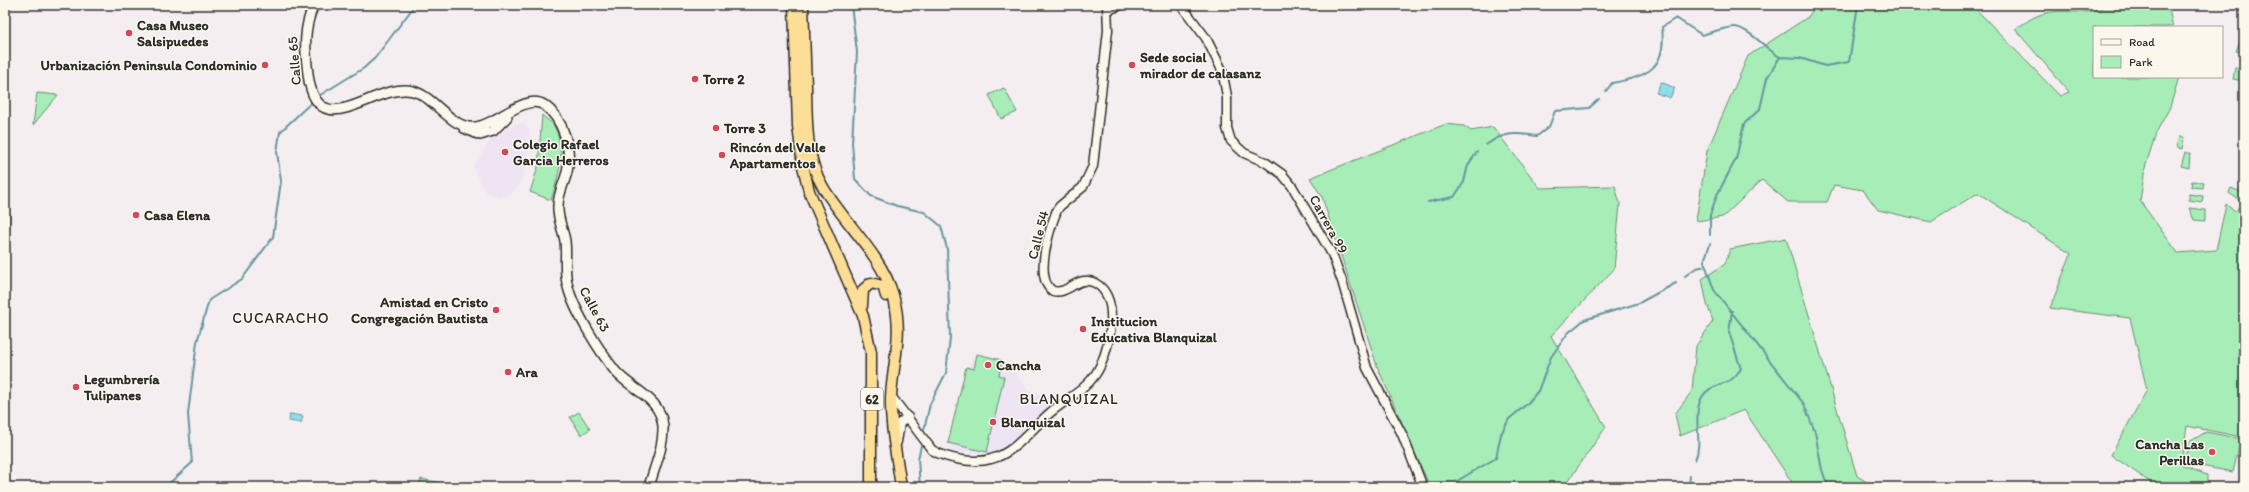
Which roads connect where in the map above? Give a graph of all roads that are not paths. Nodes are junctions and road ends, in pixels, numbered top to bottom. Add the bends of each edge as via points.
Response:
1 (314, 5) edge
2 (794, 5) edge
3 (803, 5) edge
4 (1120, 5) edge
5 (1181, 5) edge
6 (1108, 7) edge
7 (511, 111) junction
8 (456, 121) junction
9 (897, 310) junction
10 (864, 316) junction
11 (891, 396) junction
12 (908, 417) junction
13 (897, 458) junction
14 (872, 485) edge
15 (649, 487) edge
16 (900, 487) edge
17 (1423, 487) edge

1 - 8 main road, Calle 65 via 304,36 311,92 316,101 328,108 350,108 400,89 416,91
2 - 10 highway, 62 via 798,126 803,166 809,191
3 - 9 highway, 62 via 807,126 811,156 822,185 880,267
4 - 6 street
5 - 17 street, Carrera 99 via 1206,38 1222,70 1227,96 1226,128 1231,141 1244,153 1265,162 1282,174 1292,186 1332,254 1367,368 1402,434
6 - 12 street, Calle 54 via 1108,30 1093,166 1083,187 1057,210 1043,267 1045,283 1053,291 1060,292 1082,281 1093,282 1101,288 1110,307 1112,319 1099,370 1090,382 1006,452 988,460 941,455 932,450
7 - 8 main road via 484,126 473,128
7 - 8 main road via 493,131 477,135
7 - 15 main road, Calle 63 via 527,103 541,104 557,119 569,151 558,210 565,242 566,280 574,304 612,366 651,400 661,417 659,452
9 - 10 highway via 888,300 883,286 871,283 862,290
9 - 11 highway, 62 via 898,344
10 - 14 highway, 62 via 871,352
11 - 12 street, Calle 54
11 - 13 highway, 62
12 - 13 street via 900,423
13 - 16 highway, 62

